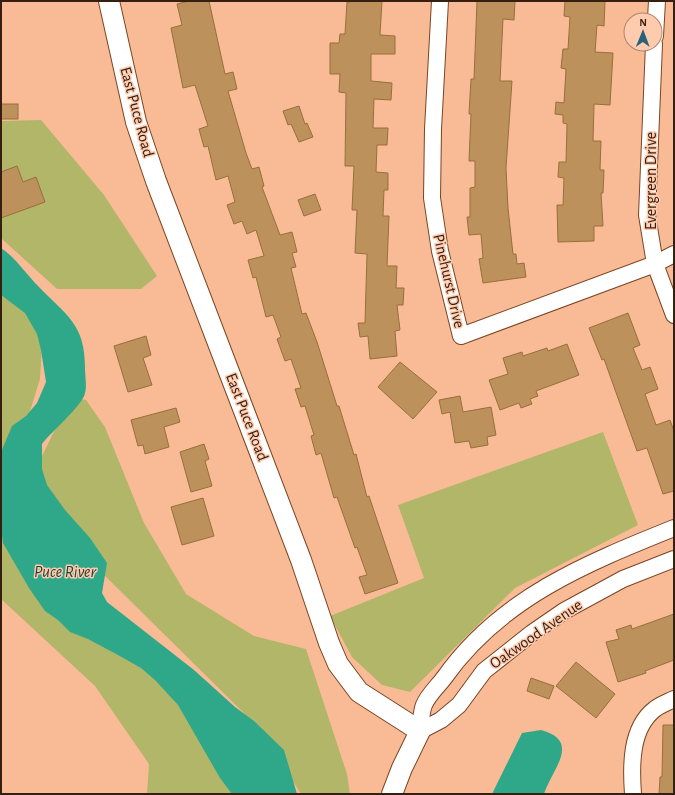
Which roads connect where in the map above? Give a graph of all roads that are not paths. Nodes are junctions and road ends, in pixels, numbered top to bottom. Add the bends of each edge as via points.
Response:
1 (109, 1) edge
2 (440, 1) edge
3 (657, 1) edge
4 (656, 12) edge
5 (654, 52) edge
6 (674, 254) edge
7 (655, 264) junction
8 (674, 315) edge
9 (674, 528) edge
10 (674, 559) edge
11 (674, 699) edge
12 (420, 731) junction
13 (392, 794) edge
14 (633, 794) edge

1 - 12 main road, East Puce Road via 136,122 156,181 301,560 328,643 338,664 359,692
2 - 7 street, Pinehurst Drive via 432,198 440,251 461,336
3 - 4 street
5 - 7 street, Evergreen Drive via 648,215
6 - 7 street, Pinehurst Drive
7 - 8 street, Evergreen Drive
9 - 12 street, Oakwood Avenue via 551,583 488,627 460,655 424,704
10 - 12 street, Oakwood Avenue via 623,579 564,611 484,671 459,705 441,720
11 - 14 street via 654,710 642,725 634,744
12 - 13 main road

